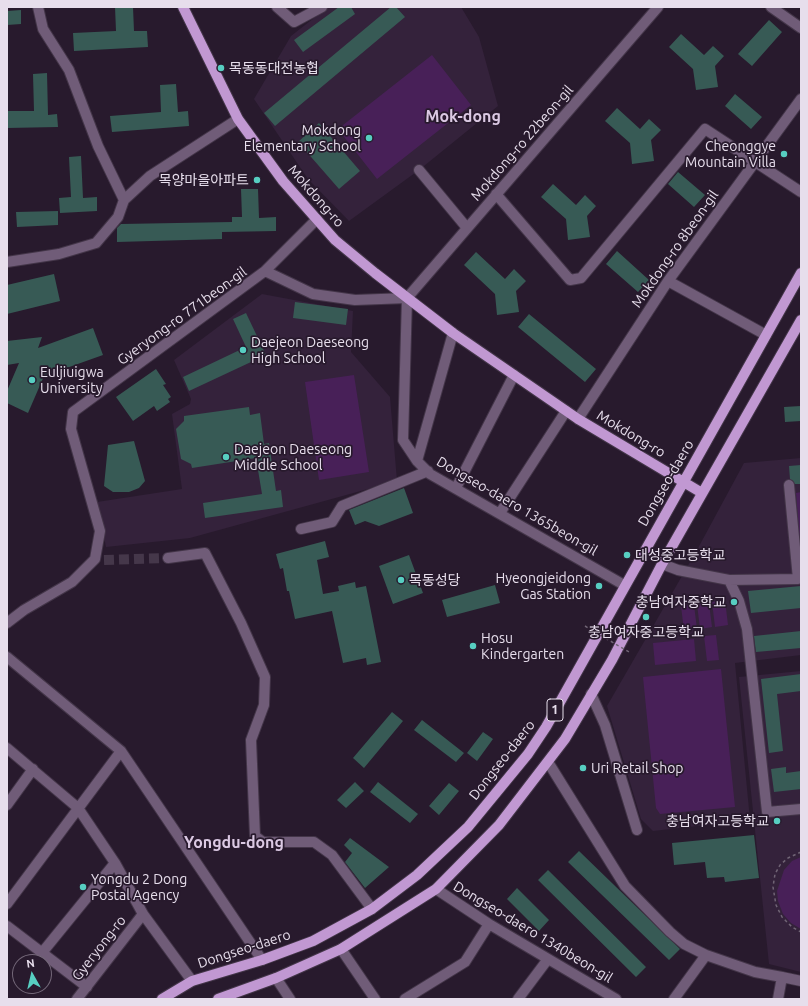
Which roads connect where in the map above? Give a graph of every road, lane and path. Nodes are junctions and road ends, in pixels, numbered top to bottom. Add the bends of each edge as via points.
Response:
1 (38, 7) edge
2 (183, 7) edge
3 (277, 7) edge
4 (322, 7) edge
5 (658, 7) edge
6 (771, 7) edge
7 (801, 28) edge
8 (801, 99) edge
9 (238, 119) junction
10 (754, 162) junction
11 (419, 170) dead end
12 (801, 192) edge
13 (496, 194) junction
14 (124, 200) junction
15 (317, 219) junction
16 (467, 228) junction
17 (7, 262) edge
18 (265, 272) junction
19 (801, 272) edge
20 (668, 281) junction
21 (408, 298) junction
22 (801, 320) edge
23 (453, 333) junction
24 (766, 335) junction
25 (514, 375) junction
26 (566, 411) junction
27 (578, 419) junction
28 (417, 461) junction
29 (428, 471) junction
30 (683, 482) junction
31 (789, 485) dead end
32 (456, 488) junction
33 (702, 493) junction
34 (500, 513) junction
35 (301, 529) dead end
36 (168, 558) tunnel mouth
37 (662, 564) junction
38 (729, 580) junction
39 (624, 585) junction
40 (7, 623) edge
41 (585, 626) dead end
42 (629, 652) dead end
43 (7, 657) edge
44 (592, 694) junction
45 (7, 748) edge
46 (121, 751) junction
47 (548, 762) junction
48 (33, 769) junction
49 (7, 805) edge
50 (78, 808) junction
51 (801, 809) edge
52 (637, 830) dead end
53 (801, 852) edge
54 (114, 863) junction
55 (436, 889) junction
56 (7, 904) edge
57 (372, 910) junction
58 (144, 914) junction
59 (488, 924) junction
60 (7, 926) edge
61 (801, 932) edge
62 (341, 949) junction
63 (41, 954) joint
64 (706, 955) junction
65 (548, 959) junction
66 (262, 960) junction
67 (52, 962) edge
68 (782, 977) junction
69 (276, 978) junction
70 (192, 981) junction
71 (801, 981) edge
72 (87, 987) junction
73 (77, 999) edge
74 (162, 999) edge
75 (218, 999) edge
76 (290, 999) edge
77 (375, 999) edge
78 (405, 999) edge
79 (518, 999) edge
80 (616, 999) edge
81 (674, 999) edge
82 (778, 999) edge

1 - 14 street via 43,29 68,70 98,146
2 - 9 main road, Mokdong-ro
3 - 4 street via 294,22
5 - 13 street, Mokdong-ro 22beon-gil
6 - 7 street
8 - 10 street, Mokdong-ro 8beon-gil
9 - 14 street via 150,176
9 - 15 main road, Mokdong-ro via 282,181
10 - 12 street
10 - 13 street via 705,129 581,278 570,280
10 - 20 street, Mokdong-ro 8beon-gil
11 - 16 street
13 - 16 street, Mokdong-ro 22beon-gil
14 - 17 street via 118,218 96,243 59,254
15 - 18 street, Gyeryong-ro 771beon-gil
15 - 21 main road, Mokdong-ro via 335,240
16 - 21 street, Mokdong-ro 22beon-gil
18 - 21 street via 313,294 355,300
18 - 40 street, Gyeryong-ro 771beon-gil via 73,412 71,429 100,531 100,559 72,582
19 - 24 main road, Dongseo-daero / 1
20 - 24 street
20 - 27 street, Mokdong-ro 8beon-gil
21 - 23 main road, Mokdong-ro
21 - 28 street, Dongseo-daero 1365beon-gil via 403,440
22 - 33 main road, 1
23 - 25 main road, Mokdong-ro
23 - 28 street
24 - 30 main road, Dongseo-daero / 1
25 - 26 main road, Mokdong-ro
25 - 32 street
26 - 27 main road, Mokdong-ro
26 - 34 street
27 - 30 main road, Mokdong-ro
28 - 29 street, Dongseo-daero 1365beon-gil
29 - 32 street, Dongseo-daero 1365beon-gil
29 - 35 street via 342,506 332,522
30 - 33 main road, Mokdong-ro
30 - 39 main road, Dongseo-daero / 1
31 - 38 street via 798,579
32 - 34 street, Dongseo-daero 1365beon-gil
33 - 37 main road, 1
34 - 39 street, Dongseo-daero 1365beon-gil
36 - 57 street via 205,553 265,677 264,705 251,740 255,836 263,842 314,842 332,855
37 - 38 street via 678,570
37 - 44 main road, 1
38 - 51 street via 739,601 747,629 767,812
39 - 57 main road, Dongseo-daero / 1 via 546,727 528,754 468,827 418,875
41 - 42 path, bridge
43 - 46 street
44 - 47 main road, 1
44 - 52 street
45 - 48 street
46 - 50 street
46 - 66 street
47 - 55 main road, 1 via 499,825
47 - 64 street via 624,886 684,944
48 - 49 street
48 - 50 street
50 - 54 street
50 - 56 street
53 - 61 path via 780,865 775,874 773,887 776,905 782,917
54 - 58 street
54 - 63 street
55 - 59 street, Dongseo-daero 1340beon-gil
55 - 62 main road, 1
57 - 66 main road, Dongseo-daero / 1 via 313,940
58 - 70 street
58 - 72 street, Gyeryong-ro
59 - 65 street, Dongseo-daero 1340beon-gil
59 - 78 street via 465,962
60 - 63 street
62 - 69 main road, 1
62 - 77 street
64 - 68 street via 755,972
64 - 81 street
65 - 79 street
65 - 80 street, Dongseo-daero 1340beon-gil
66 - 70 main road, Dongseo-daero / 1
67 - 72 street
68 - 71 street
68 - 82 street
69 - 75 main road, 1
69 - 76 street
70 - 74 main road, Dongseo-daero / 1
72 - 73 street, Gyeryong-ro

